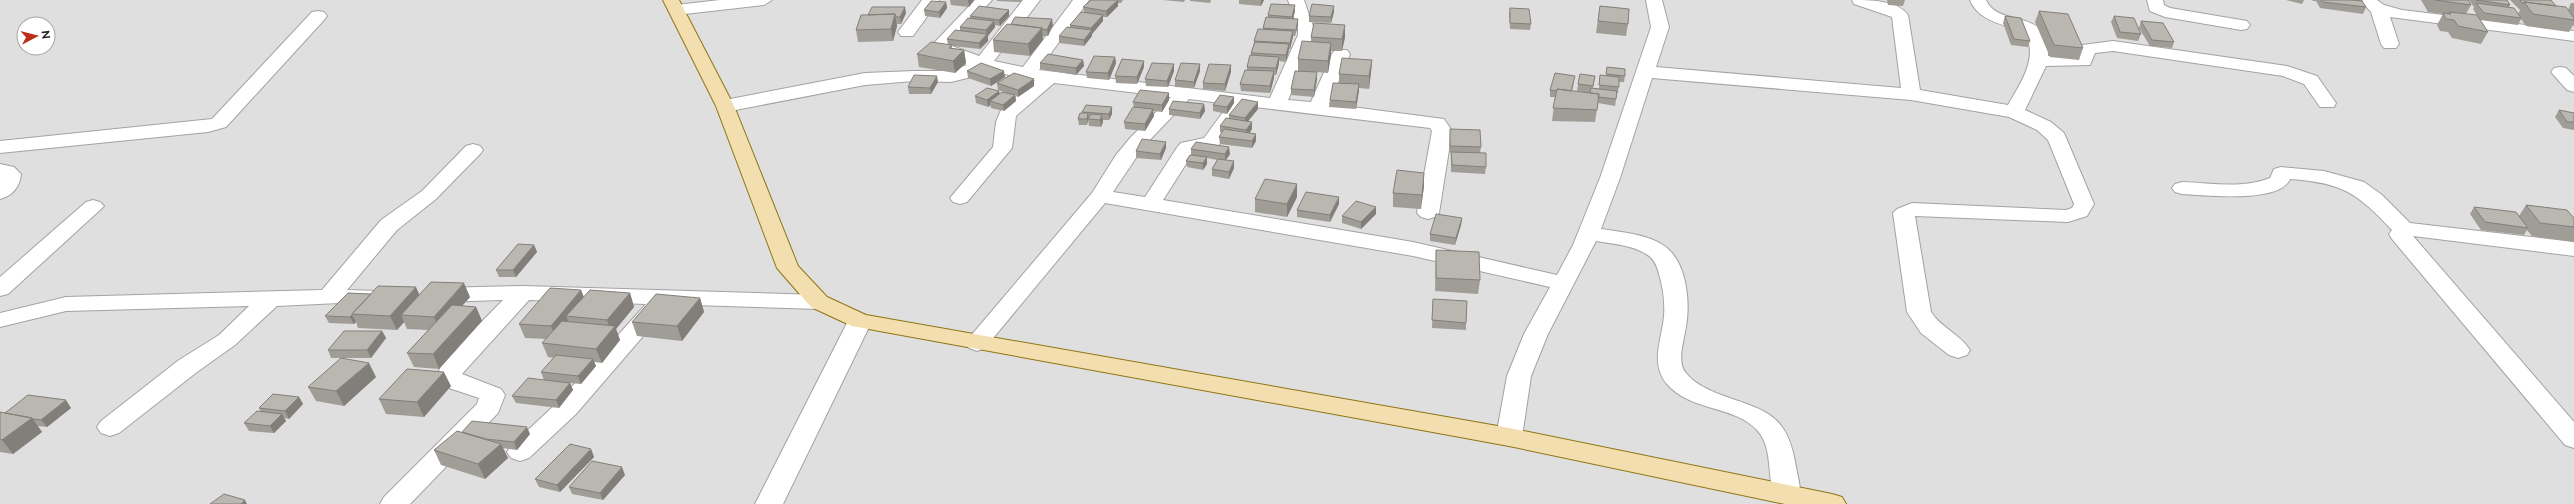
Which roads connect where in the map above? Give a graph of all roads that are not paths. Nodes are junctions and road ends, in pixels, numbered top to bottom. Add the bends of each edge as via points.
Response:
1 (764, 0) edge
2 (931, 0) edge
3 (984, 0) edge
4 (1032, 0) edge
5 (1081, 0) edge
6 (1296, 0) edge
7 (1654, 0) edge
8 (1860, 0) edge
9 (1978, 0) edge
10 (2155, 0) edge
11 (673, 5) edge
12 (2373, 5) edge
13 (318, 16) dead end
14 (2242, 25) dead end
15 (907, 32) dead end
16 (2574, 36) edge
17 (2390, 44) dead end
18 (1341, 54) dead end
19 (2038, 61) junction
20 (982, 64) junction
21 (1645, 72) junction
22 (2560, 72) dead end
23 (1028, 73) junction
24 (1050, 77) junction
25 (2574, 86) edge
26 (1186, 92) junction
27 (1911, 94) junction
28 (1242, 99) junction
29 (1277, 103) junction
30 (2327, 103) dead end
31 (725, 106) junction
32 (1318, 108) junction
33 (2014, 112) junction
34 (0, 147) edge
35 (473, 150) dead end
36 (0, 170) edge
37 (2182, 188) dead end
38 (0, 193) edge
39 (1100, 196) junction
40 (960, 198) dead end
41 (1150, 205) junction
42 (93, 206) dead end
43 (1428, 213) dead end
44 (2404, 229) junction
45 (1589, 234) junction
46 (2574, 249) edge
47 (1562, 282) junction
48 (0, 289) edge
49 (523, 294) junction
50 (420, 295) edge
51 (397, 296) edge
52 (666, 297) junction
53 (328, 298) junction
54 (271, 299) junction
55 (820, 302) junction
56 (0, 320) edge
57 (860, 321) junction
58 (977, 343) junction
59 (1958, 350) dead end
60 (110, 427) dead end
61 (1509, 437) junction
62 (2574, 439) edge
63 (520, 452) dead end
64 (1788, 495) junction
65 (394, 504) edge
66 (769, 504) edge
67 (1832, 504) edge

1 - 11 street
2 - 15 street
3 - 20 street via 943,43 944,49
4 - 20 street
5 - 23 street
6 - 29 street via 1307,35
7 - 21 street via 1660,27
8 - 27 street via 1900,15
9 - 19 street via 1978,5 1986,12 2030,28 2034,32 2040,50
10 - 14 street via 2156,7 2165,12
11 - 31 main road
12 - 16 street via 2402,15
12 - 17 street
13 - 34 street via 219,123
18 - 32 street
19 - 30 street via 2076,63 2084,61 2088,49 2113,46 2279,70 2306,77
19 - 33 street
20 - 23 street
20 - 31 street via 951,77 865,79
21 - 27 street
21 - 45 street
22 - 25 street
23 - 24 street
24 - 26 street
24 - 40 street via 1008,114 1004,122 1005,141 1002,148
26 - 28 street
26 - 39 street via 1137,142
27 - 33 street
28 - 29 street
28 - 41 street via 1211,142 1188,147
29 - 32 street
31 - 55 main road via 788,268
32 - 43 street via 1428,121 1441,127
33 - 59 street via 2044,126 2057,137 2084,204 2080,212 2068,216 1912,209 1904,213 1919,312 1929,328
35 - 53 street via 429,195 389,225
36 - 38 street via 11,174 10,182
37 - 44 street via 2246,191 2263,189 2279,181 2281,173 2297,172 2350,182 2364,191
39 - 41 street
39 - 58 street
41 - 47 street via 1413,249
42 - 48 street
44 - 46 street
44 - 62 street via 2400,234
45 - 47 street
45 - 64 street via 1643,245 1656,250 1662,257 1671,275 1676,314 1668,356 1675,376 1690,391 1761,420 1772,432 1779,448
47 - 61 street via 1536,334 1519,376
49 - 50 street
49 - 52 street
49 - 65 street via 453,366 449,375 452,380 492,395 489,407
51 - 53 street
52 - 55 street
52 - 63 street via 567,408
53 - 54 street
54 - 56 street via 66,304
54 - 60 street via 227,340 188,366
55 - 57 main road
57 - 58 main road
57 - 66 street
58 - 61 main road
61 - 64 main road
64 - 67 main road

